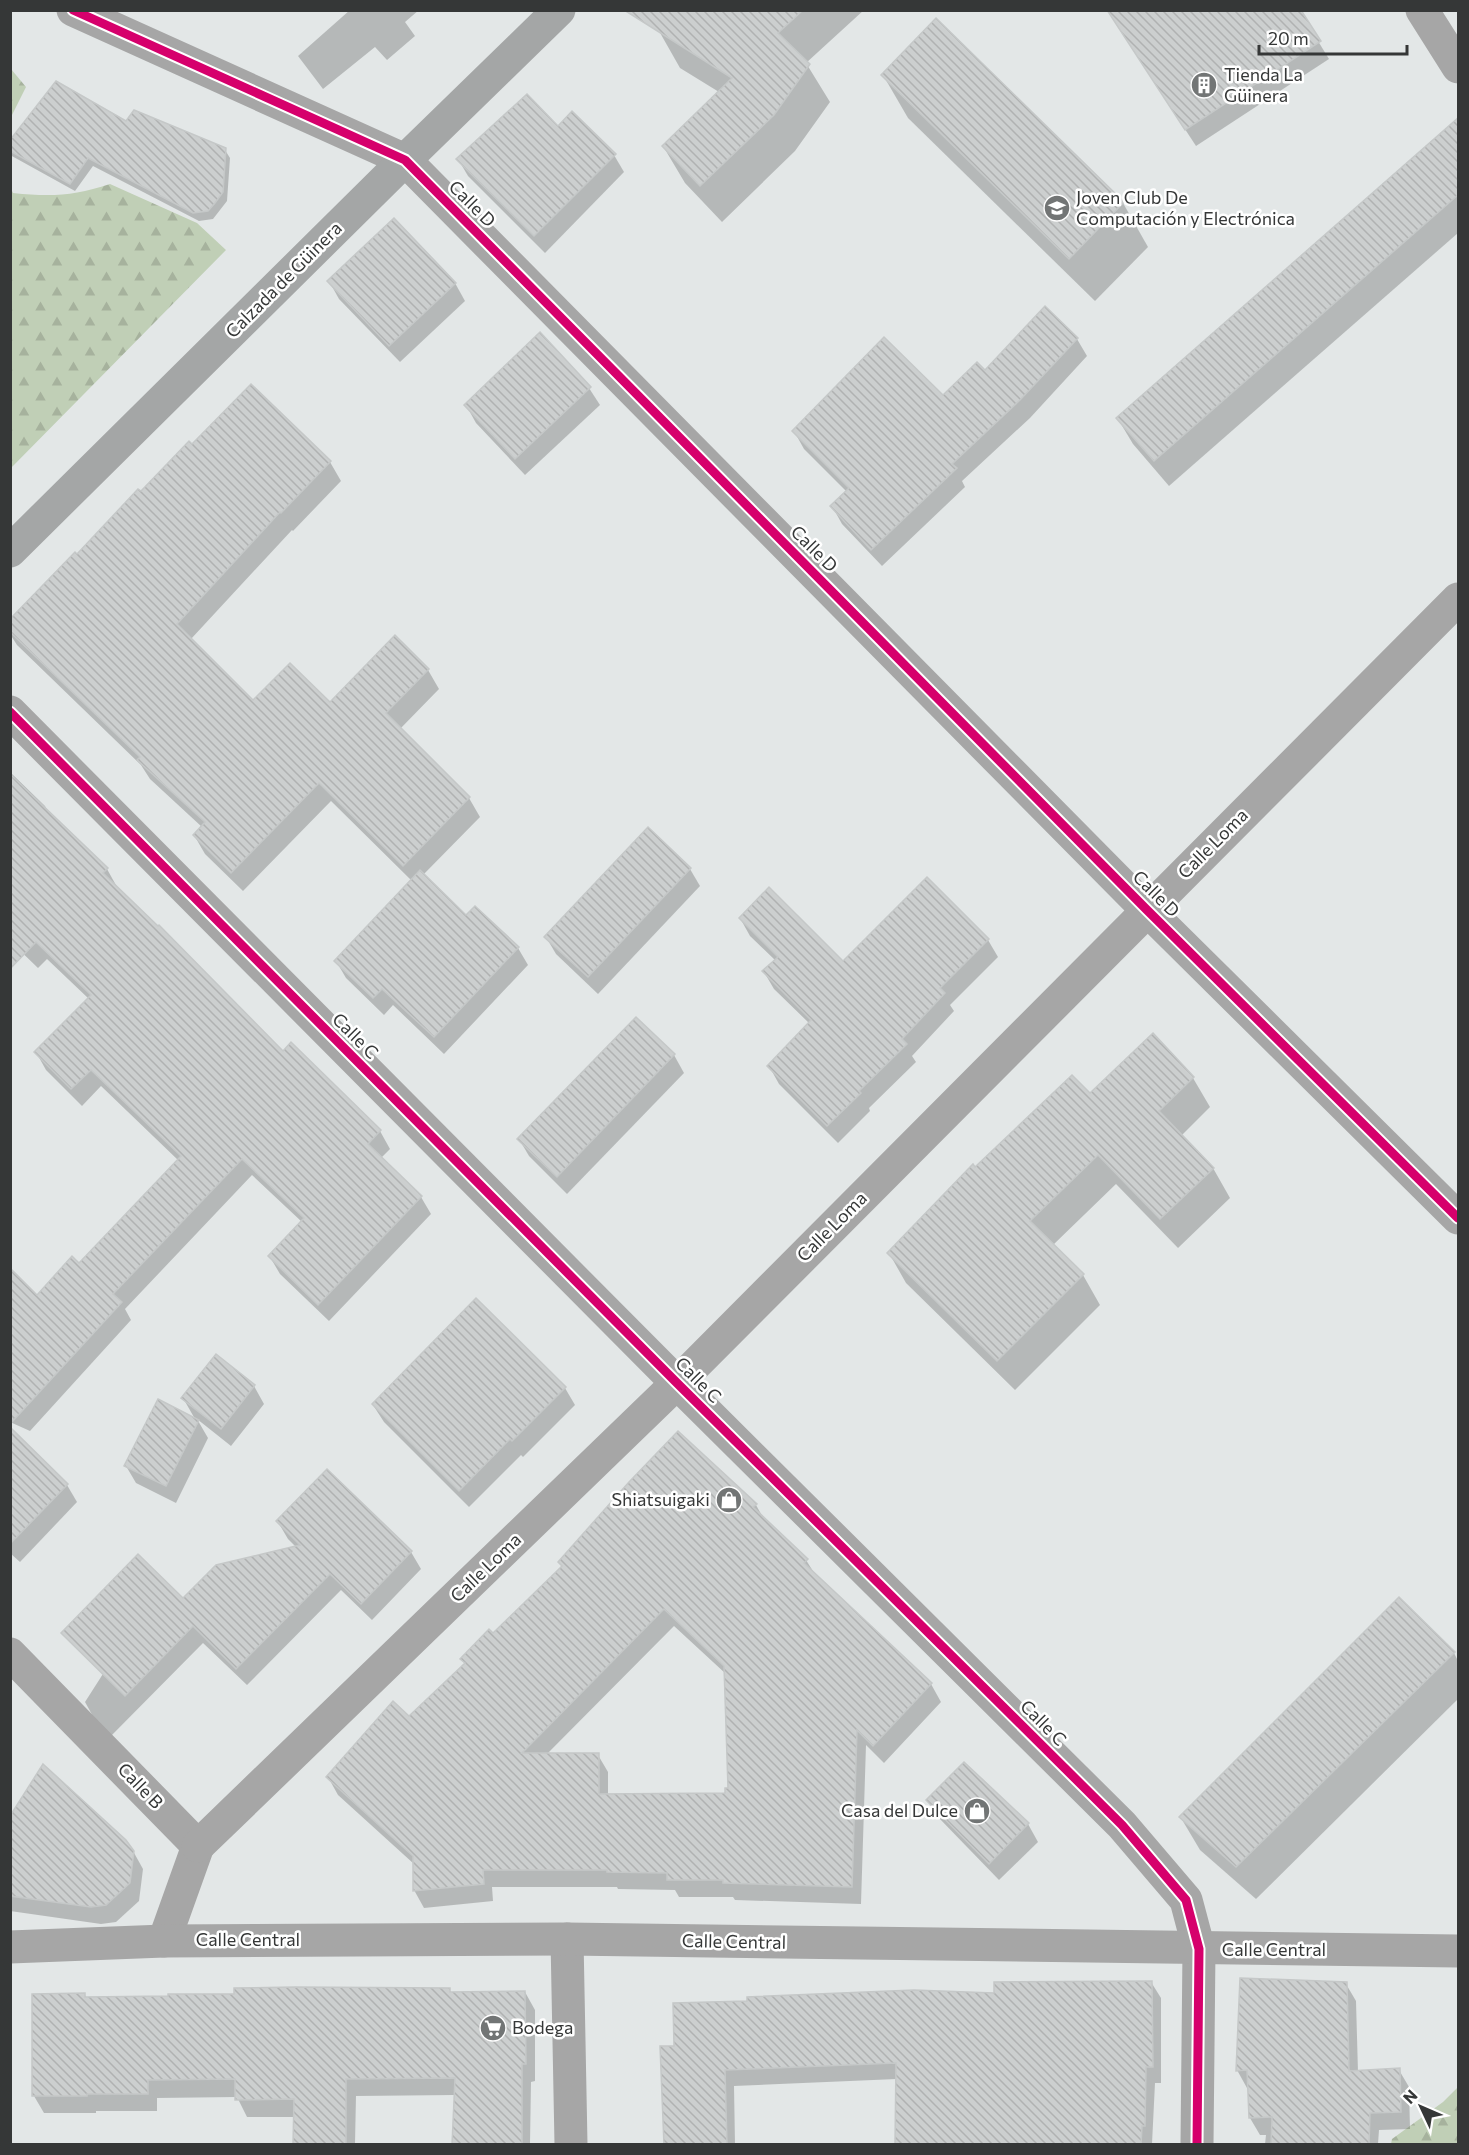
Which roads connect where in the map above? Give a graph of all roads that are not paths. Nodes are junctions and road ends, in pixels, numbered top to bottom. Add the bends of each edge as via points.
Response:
1 (73, 10) edge
2 (559, 10) edge
3 (1424, 11) edge
4 (1458, 67) edge
5 (405, 160) junction
6 (10, 551) edge
7 (1458, 599) edge
8 (10, 712) edge
9 (1147, 910) junction
10 (1458, 1218) edge
11 (677, 1383) junction
12 (10, 1654) edge
13 (198, 1846) junction
14 (567, 1939) junction
15 (164, 1941) junction
16 (10, 1947) edge
17 (1198, 1949) junction
18 (1458, 1951) edge
19 (571, 2145) edge
20 (1197, 2145) edge

1 - 5 street, Calle D
2 - 5 main road, Calzada de Güinera
3 - 4 street
5 - 6 main road, Calzada de Güinera
5 - 9 street, Calle D
7 - 9 street, Calle Loma
8 - 11 street, Calle C
9 - 10 street, Calle D
9 - 11 street, Calle Loma
11 - 13 street, Calle Loma
11 - 17 street, Calle C via 1122,1825 1186,1900
12 - 13 street, Calle B
13 - 15 street
14 - 15 street, Calle Central
14 - 17 street, Calle Central
14 - 19 street
15 - 16 street, Calle Central
17 - 18 street, Calle Central
17 - 20 street, Calle C

